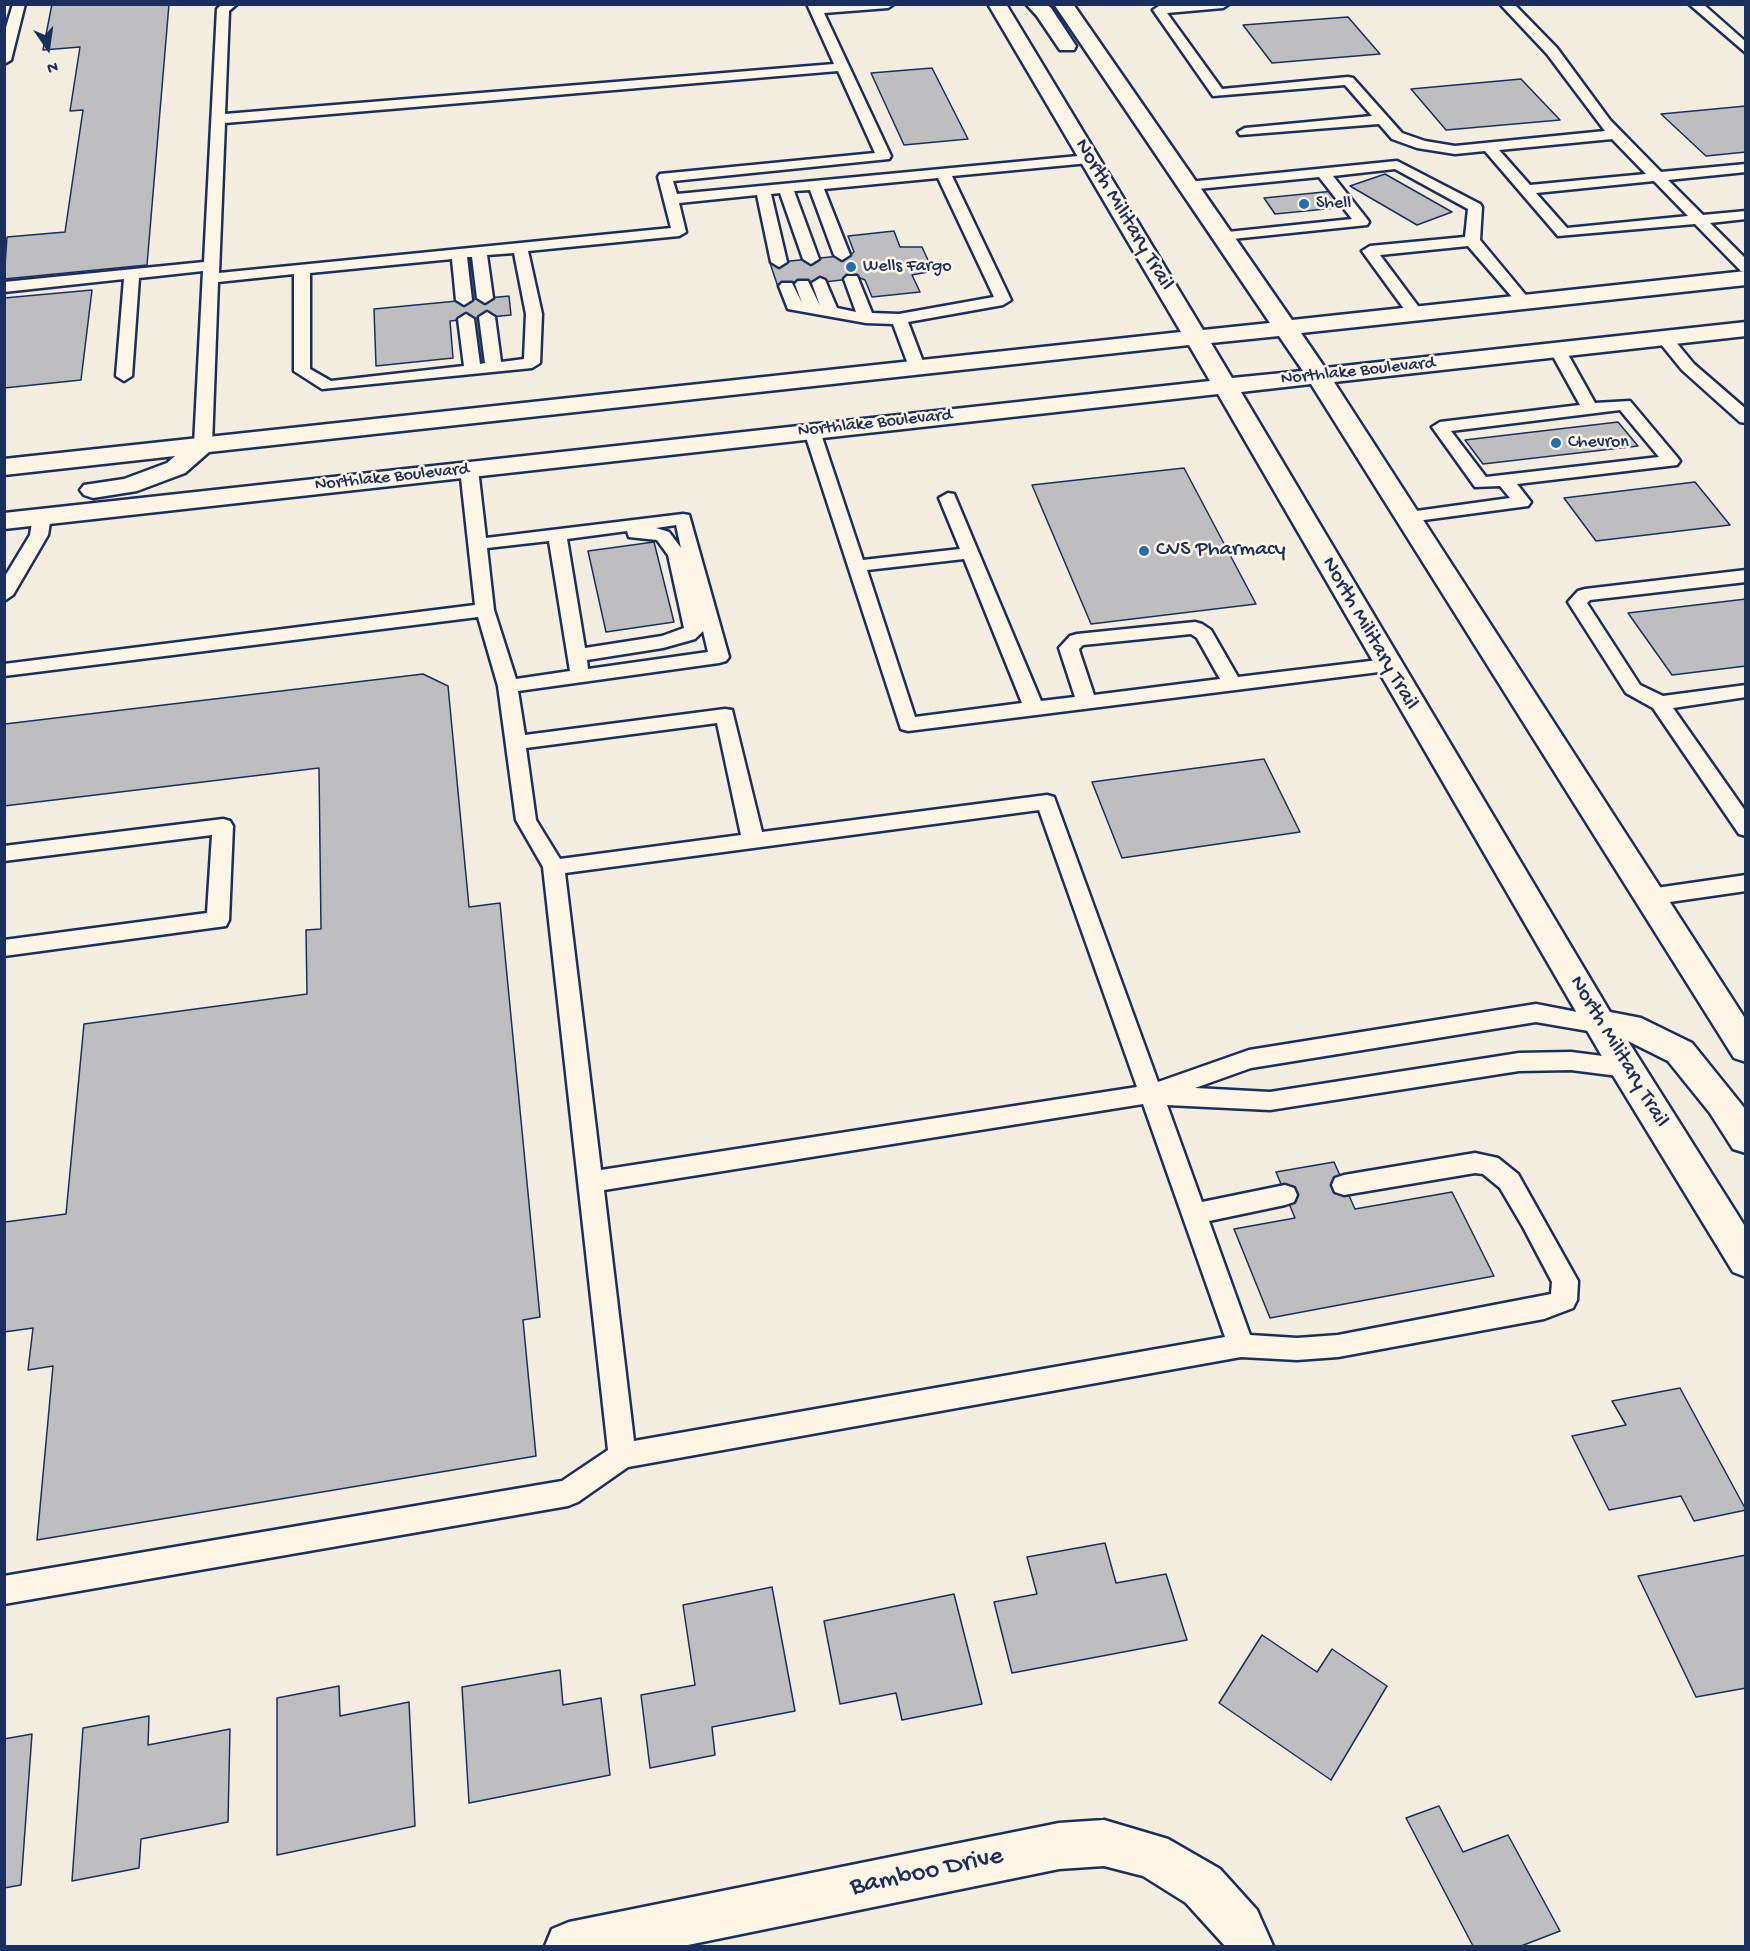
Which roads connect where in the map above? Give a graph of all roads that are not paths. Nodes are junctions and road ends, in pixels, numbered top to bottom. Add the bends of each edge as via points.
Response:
1 (19, 4) edge
2 (231, 4) edge
3 (888, 4) edge
4 (997, 4) edge
5 (1035, 4) edge
6 (1063, 4) edge
7 (1223, 4) edge
8 (1506, 4) edge
9 (1695, 4) edge
10 (815, 7) edge
11 (1746, 49) edge
12 (4, 60) edge
13 (1080, 65) dead end
14 (843, 67) junction
15 (1092, 83) dead end
16 (1384, 118) junction
17 (218, 119) junction
18 (1245, 132) dead end
19 (1616, 134) junction
20 (1153, 135) junction
21 (1489, 147) junction
22 (1089, 159) junction
23 (1746, 168) edge
24 (943, 173) junction
25 (1323, 173) junction
26 (1658, 177) junction
27 (1188, 186) junction
28 (787, 188) junction
29 (1525, 190) junction
30 (671, 199) junction
31 (1746, 215) edge
32 (1699, 220) junction
33 (1362, 222) junction
34 (1223, 236) junction
35 (1472, 240) junction
36 (520, 247) junction
37 (485, 251) junction
38 (1370, 251) junction
39 (459, 253) junction
40 (842, 255) dead end
41 (826, 257) dead end
42 (803, 259) dead end
43 (779, 262) dead end
44 (1746, 268) edge
45 (302, 269) junction
46 (210, 272) junction
47 (132, 274) junction
48 (1746, 278) edge
49 (852, 279) dead end
50 (804, 284) dead end
51 (787, 286) dead end
52 (4, 287) edge
53 (492, 297) dead end
54 (464, 300) dead end
55 (1524, 302) junction
56 (812, 309) junction
57 (830, 312) junction
58 (1416, 314) junction
59 (848, 315) junction
60 (494, 316) dead end
61 (866, 318) junction
62 (466, 319) dead end
63 (898, 319) junction
64 (1287, 329) junction
65 (1746, 329) edge
66 (1195, 336) junction
67 (1664, 338) junction
68 (1557, 349) junction
69 (500, 367) junction
70 (916, 367) junction
71 (473, 370) junction
72 (124, 376) dead end
73 (1319, 377) junction
74 (1225, 386) junction
75 (1590, 409) junction
76 (1746, 418) edge
77 (812, 431) junction
78 (203, 445) junction
79 (4, 467) edge
80 (469, 469) junction
81 (1505, 480) junction
82 (948, 498) dead end
83 (4, 499) edge
84 (42, 516) junction
85 (1409, 517) junction
86 (4, 520) edge
87 (600, 530) junction
88 (557, 535) junction
89 (478, 544) junction
90 (971, 553) junction
91 (856, 566) junction
92 (1746, 576) edge
93 (4, 595) edge
94 (485, 610) junction
95 (577, 655) junction
96 (1388, 665) junction
97 (4, 670) edge
98 (580, 676) junction
99 (1232, 684) junction
100 (508, 686) junction
101 (1746, 691) edge
102 (1086, 702) junction
103 (1660, 703) junction
104 (1034, 708) junction
105 (516, 743) junction
106 (1746, 829) edge
107 (753, 840) junction
108 (4, 854) edge
109 (554, 867) junction
110 (1746, 883) edge
111 (1650, 897) junction
112 (4, 948) edge
113 (1600, 1024) junction
114 (1746, 1048) edge
115 (1626, 1068) junction
116 (1150, 1094) junction
117 (1746, 1139) edge
118 (591, 1182) junction
119 (1344, 1185) dead end
120 (1285, 1195) dead end
121 (1194, 1214) junction
122 (1746, 1261) edge
123 (1241, 1346) junction
124 (622, 1456) junction
125 (4, 1590) edge
126 (569, 1947) edge
127 (1249, 1947) edge

1 - 12 lane
2 - 17 lane via 223,9
3 - 10 lane
4 - 22 main road, North Military Trail
5 - 13 main road
6 - 20 main road
7 - 16 lane via 1159,10 1218,93 1348,81
8 - 19 lane via 1552,51
9 - 11 lane
10 - 14 lane
14 - 17 lane
14 - 30 lane via 884,156 665,177
15 - 20 main road
16 - 18 lane
16 - 21 lane via 1397,136 1422,145 1455,150
17 - 46 lane
19 - 21 lane
19 - 26 lane
20 - 27 main road
21 - 29 lane
22 - 24 lane
22 - 66 main road, North Military Trail
23 - 26 lane
24 - 28 lane
24 - 63 lane via 1003,300
25 - 27 lane
25 - 33 lane
25 - 35 lane via 1397,165 1474,207
26 - 29 lane
26 - 32 lane
27 - 34 main road
28 - 30 lane
28 - 40 lane
28 - 41 lane
28 - 42 lane
28 - 43 lane
29 - 32 lane via 1563,233
30 - 36 lane via 679,232
31 - 32 lane
32 - 44 lane
33 - 34 lane
33 - 38 lane
34 - 64 main road
35 - 38 lane
35 - 55 lane
36 - 37 lane
36 - 69 lane via 534,314 532,363
37 - 39 lane
37 - 53 lane
38 - 58 lane
39 - 45 lane
39 - 54 lane
45 - 46 lane
45 - 71 lane via 302,371 328,386
46 - 47 lane
46 - 78 lane
47 - 52 lane
47 - 72 lane
48 - 55 main road
49 - 61 lane
50 - 56 lane
51 - 56 lane via 794,306
55 - 58 main road
56 - 57 lane
57 - 59 lane
57 - 59 lane via 828,282
58 - 64 main road
59 - 61 lane
60 - 69 lane
61 - 63 lane
62 - 71 lane
63 - 70 lane
64 - 66 main road
64 - 73 main road
65 - 67 main road, Northlake Boulevard
66 - 70 main road
66 - 74 main road, North Military Trail
67 - 68 main road, Northlake Boulevard
67 - 76 lane via 1688,366
68 - 73 main road, Northlake Boulevard
68 - 75 lane
69 - 71 lane
70 - 78 main road
73 - 74 main road, Northlake Boulevard
73 - 85 main road
74 - 77 main road, Northlake Boulevard
74 - 96 main road, North Military Trail
75 - 81 lane via 1440,427 1481,483
75 - 81 lane via 1624,405 1671,461
77 - 80 main road, Northlake Boulevard
77 - 91 lane
78 - 79 main road
78 - 83 main road via 176,468 128,486
80 - 84 main road, Northlake Boulevard
80 - 89 lane
81 - 85 lane via 1522,502
82 - 90 lane
84 - 86 main road, Northlake Boulevard
84 - 93 lane via 39,535
85 - 111 main road
87 - 88 lane
87 - 95 lane via 663,536 677,554 694,630 663,642
87 - 98 lane via 683,519 719,657
88 - 89 lane
88 - 95 lane
89 - 94 lane
90 - 91 lane
90 - 104 lane
91 - 104 lane via 908,724
92 - 103 lane via 1585,595 1577,602 1633,689
94 - 97 lane
94 - 100 lane
95 - 98 lane
96 - 99 lane
96 - 113 main road, North Military Trail
98 - 100 lane
99 - 102 lane
99 - 102 lane via 1204,634 1196,628 1077,640 1069,648
100 - 105 lane
101 - 103 lane
102 - 104 lane
103 - 106 lane
105 - 107 lane via 725,714
105 - 109 lane via 526,820
107 - 109 lane
107 - 116 lane via 1047,802
108 - 112 lane via 223,826 218,920
109 - 118 lane
110 - 111 lane
111 - 114 main road
113 - 115 main road, North Military Trail
113 - 116 lane via 1536,1013 1249,1059
113 - 117 main road via 1629,1027 1680,1052 1722,1102
115 - 116 lane via 1571,1061 1519,1062 1269,1101
115 - 122 main road, North Military Trail
116 - 118 lane
116 - 121 lane
118 - 124 lane
119 - 123 lane via 1475,1163 1489,1165 1509,1181 1532,1220 1565,1281 1563,1300 1544,1308 1338,1346
120 - 121 lane
121 - 123 lane
123 - 124 lane
124 - 125 lane via 568,1493
126 - 127 main road, Bamboo Drive via 1059,1846 1104,1843 1152,1855 1203,1886 1240,1927

